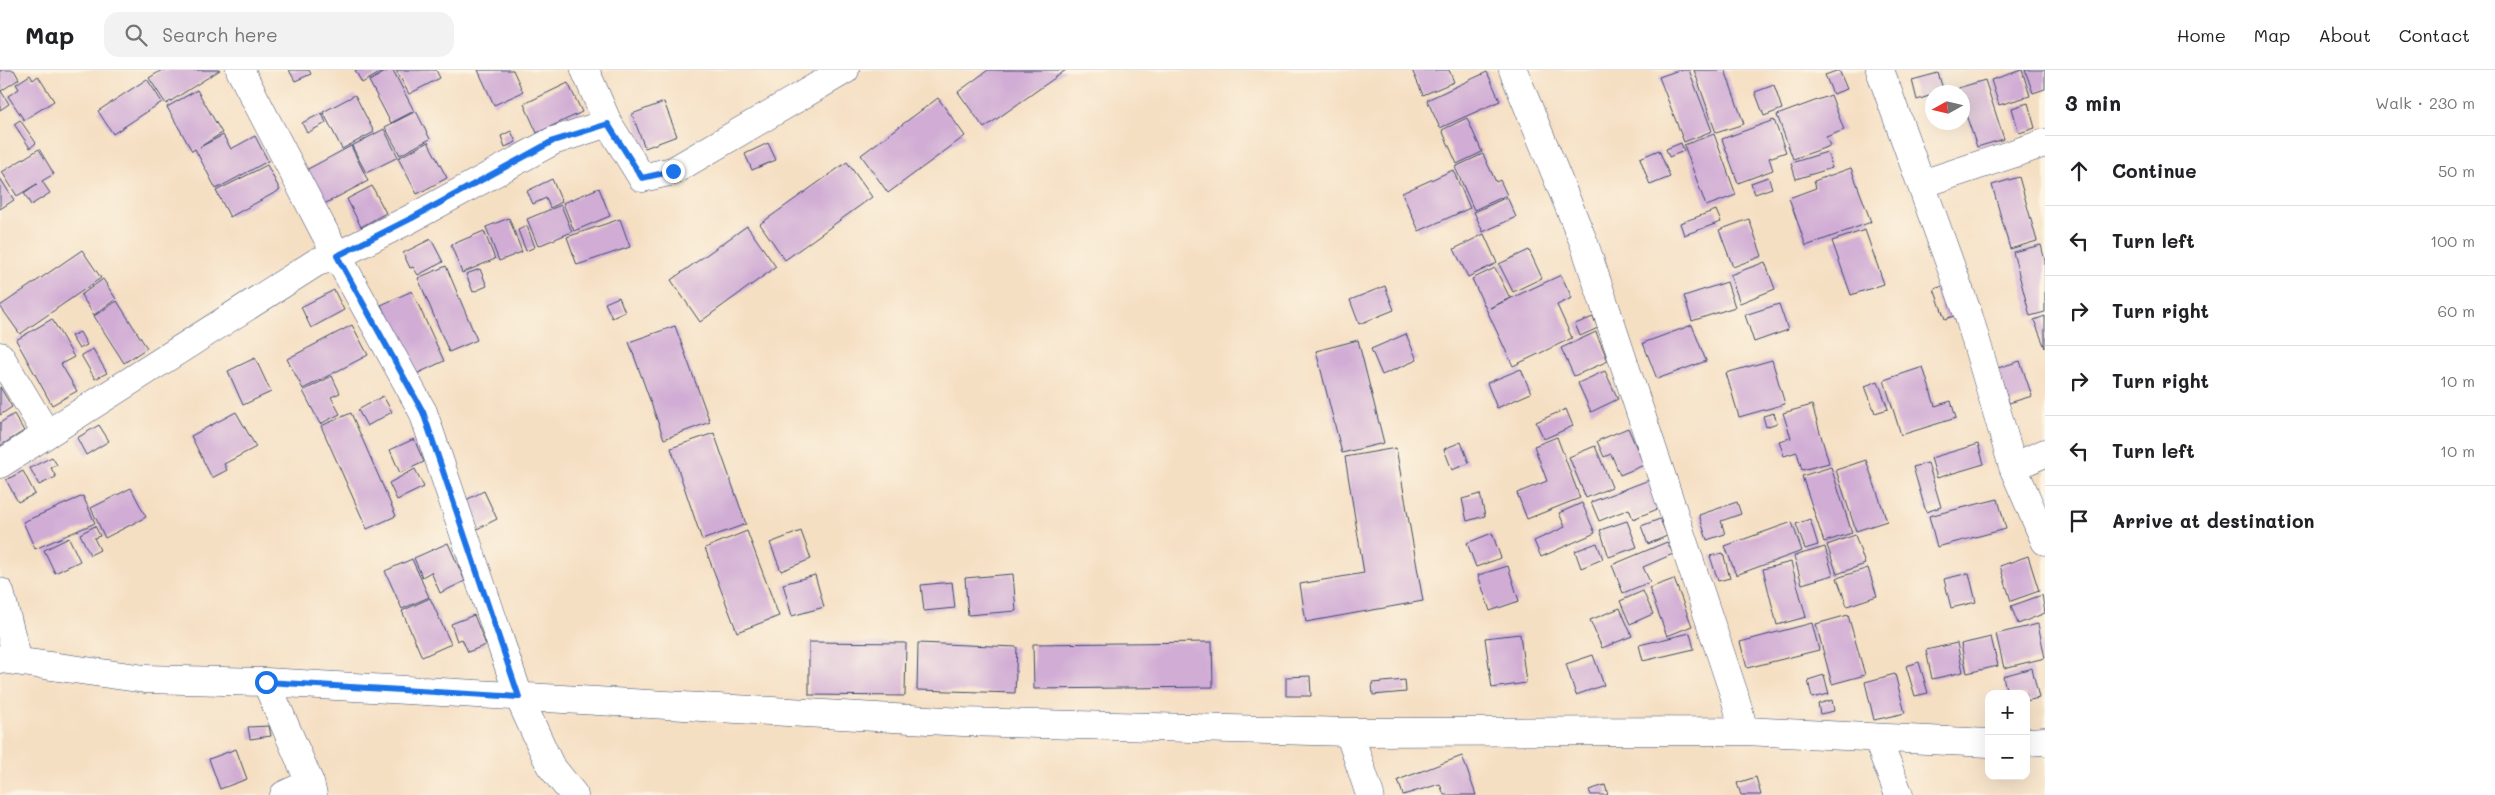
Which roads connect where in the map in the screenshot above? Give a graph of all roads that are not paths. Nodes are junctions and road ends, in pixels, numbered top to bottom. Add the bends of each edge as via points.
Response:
1 (240, 70) edge
2 (585, 70) edge
3 (845, 70) edge
4 (1513, 70) edge
5 (1880, 70) edge
6 (608, 124) junction
7 (2045, 143) edge
8 (1922, 184) junction
9 (337, 256) junction
10 (0, 356) edge
11 (46, 433) junction
12 (2045, 453) edge
13 (0, 464) edge
14 (2013, 467) junction
15 (2045, 541) edge
16 (0, 592) edge
17 (9, 660) edge
18 (266, 682) junction
19 (519, 697) junction
20 (1744, 731) junction
21 (1349, 732) junction
22 (1877, 738) junction
23 (2045, 741) edge
24 (2030, 742) edge
25 (1985, 743) edge
26 (312, 789) edge
27 (284, 795) edge
28 (574, 795) edge
29 (1370, 795) edge
30 (1899, 795) edge

1 - 9 street
2 - 6 street
3 - 6 street via 673,171 642,178
4 - 20 street via 1584,243
5 - 8 street
6 - 9 street via 553,141
7 - 8 street
8 - 14 street via 1969,317
9 - 11 street via 317,262
9 - 19 street via 423,412
10 - 11 street
11 - 13 street
12 - 14 street
14 - 15 street
16 - 17 street
17 - 18 street via 145,679
18 - 19 street
18 - 26 street
19 - 21 street via 963,722
19 - 28 street via 550,765
20 - 21 street
20 - 22 street
21 - 29 street
22 - 25 street
22 - 30 street
23 - 24 street
26 - 27 street

